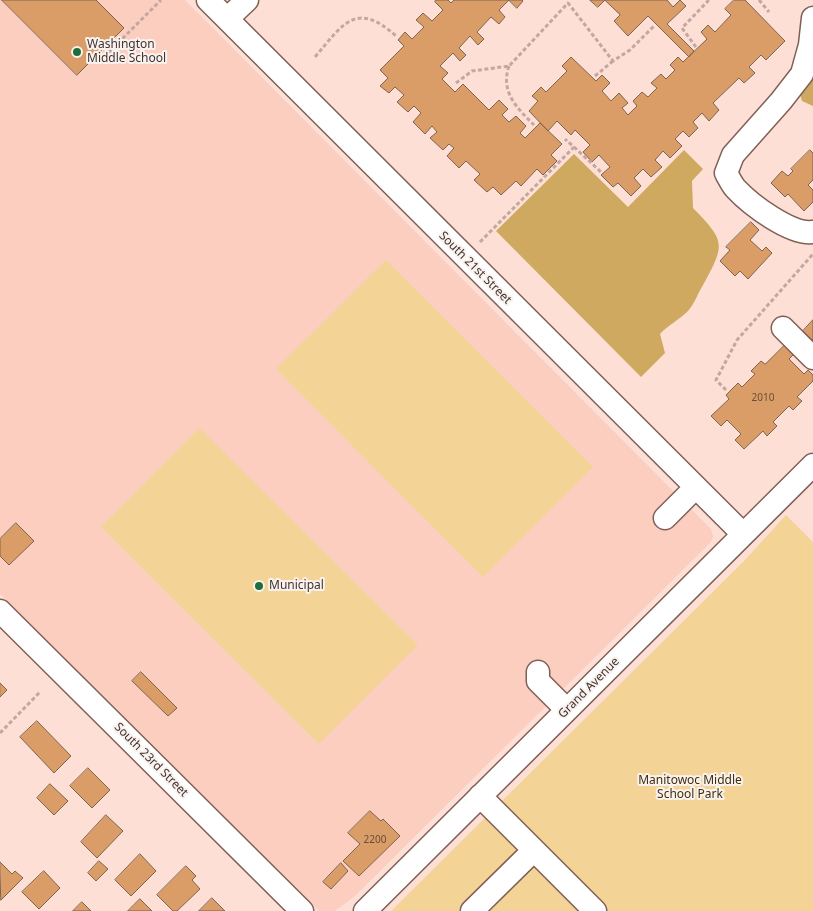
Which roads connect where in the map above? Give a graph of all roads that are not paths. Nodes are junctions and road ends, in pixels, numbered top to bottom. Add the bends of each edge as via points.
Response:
1 (208, 0) edge
2 (247, 0) edge
3 (813, 18) edge
4 (227, 19) junction
5 (813, 232) edge
6 (783, 328) dead end
7 (813, 358) edge
8 (813, 465) edge
9 (695, 488) junction
10 (665, 518) dead end
11 (744, 534) junction
12 (0, 611) edge
13 (538, 672) dead end
14 (567, 710) junction
15 (480, 796) junction
16 (534, 850) junction
17 (302, 911) edge
18 (365, 911) edge
19 (472, 911) edge
20 (596, 911) edge

1 - 4 street, South 21st Street
2 - 4 street
3 - 5 street via 802,74 733,155 726,173 736,188 756,206 788,226 806,233
4 - 9 street, South 21st Street
6 - 7 street
8 - 11 street, Grand Avenue
9 - 10 street
9 - 11 street, South 21st Street
11 - 14 street, Grand Avenue
12 - 17 street, South 23rd Street
13 - 14 street via 538,682
14 - 15 street, Grand Avenue
15 - 16 street
15 - 18 street, Grand Avenue
16 - 19 street
16 - 20 street

